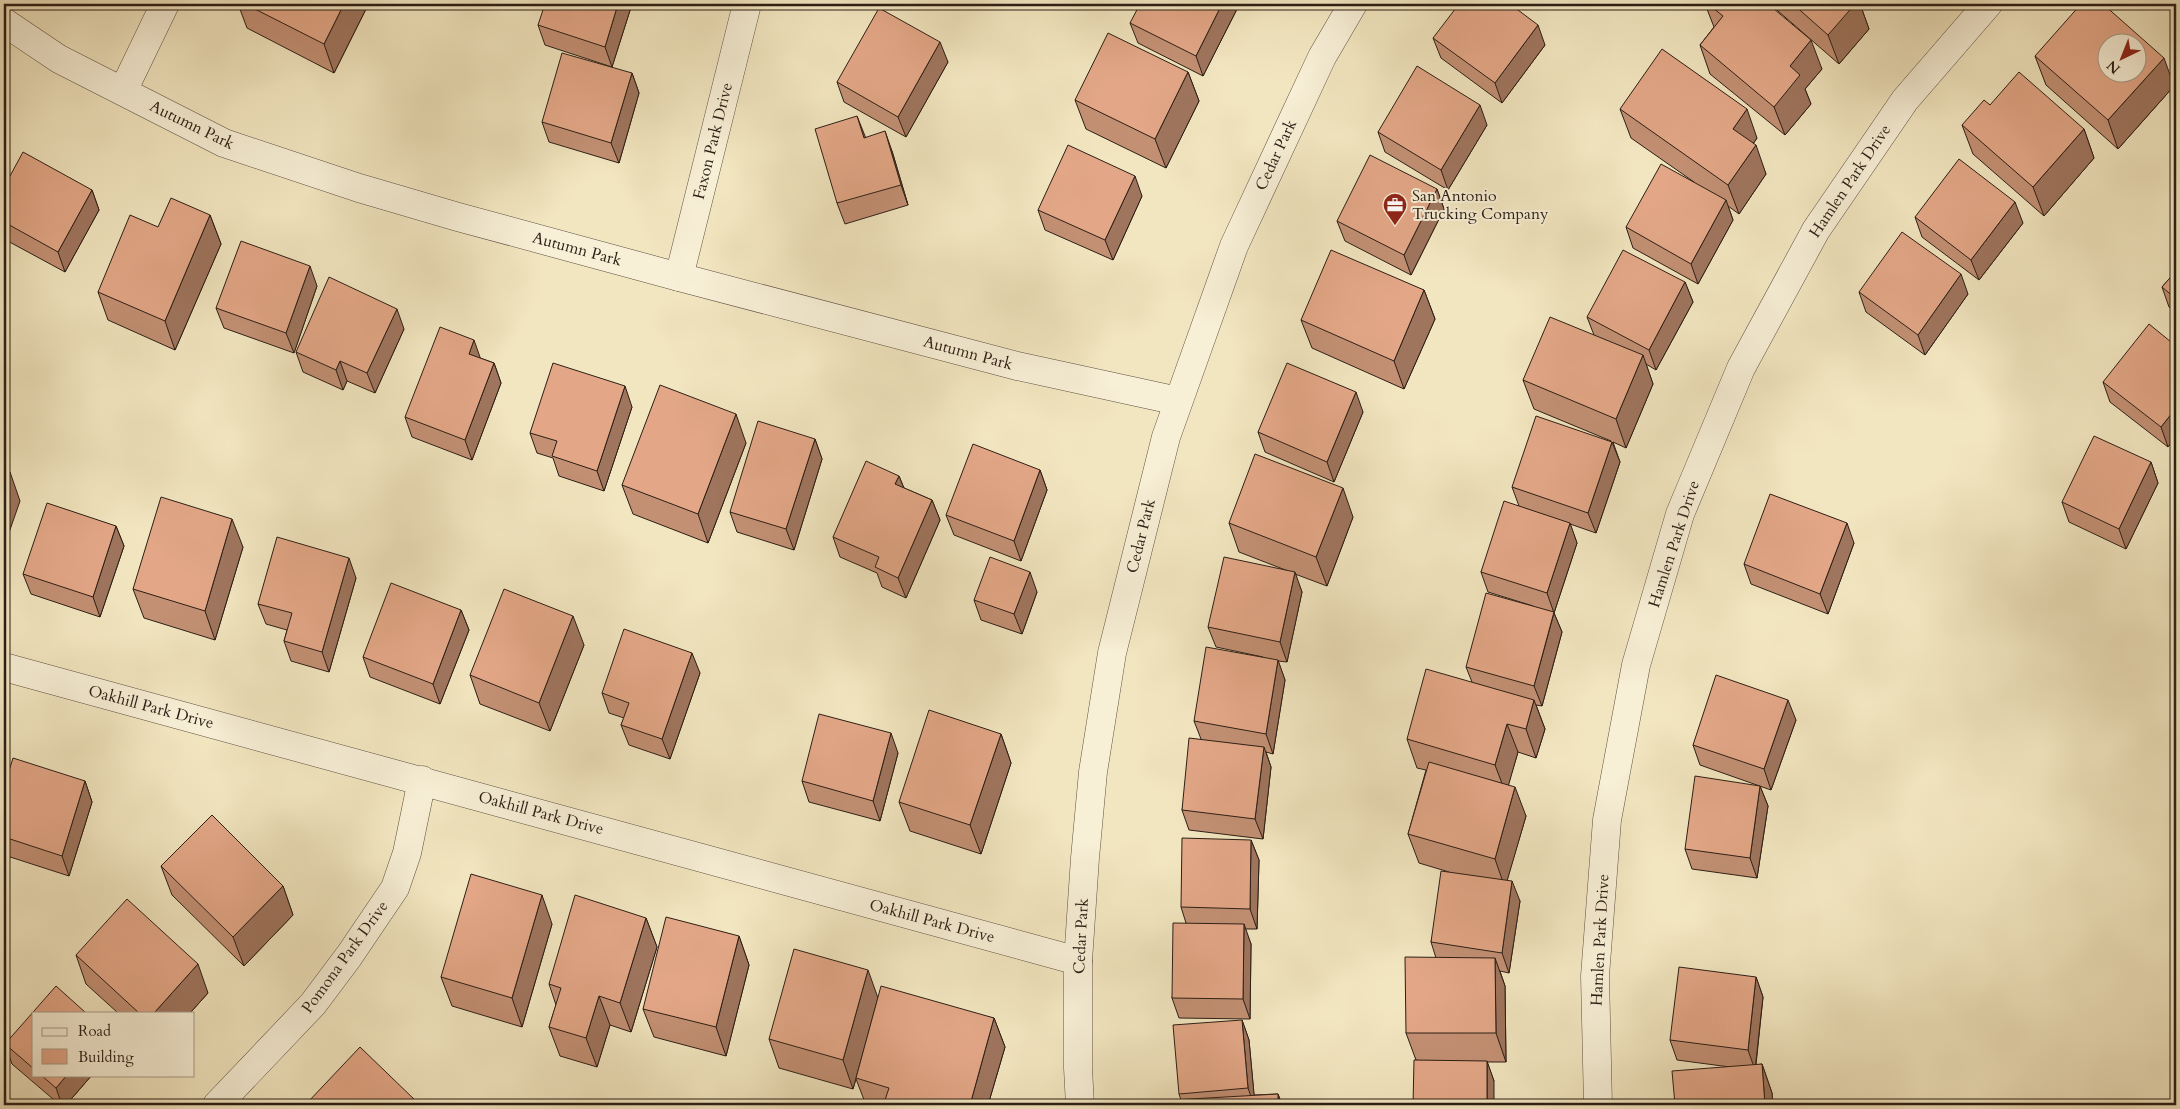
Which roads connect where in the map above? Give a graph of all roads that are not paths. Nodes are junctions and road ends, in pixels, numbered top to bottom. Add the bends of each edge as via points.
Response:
1 (165, 4) edge
2 (747, 4) edge
3 (1353, 4) edge
4 (1988, 4) edge
5 (4, 22) edge
6 (123, 91) junction
7 (679, 277) junction
8 (1178, 401) junction
9 (4, 667) edge
10 (422, 780) junction
11 (1078, 961) junction
12 (217, 1105) edge
13 (1080, 1105) edge
14 (1598, 1105) edge

1 - 6 street
2 - 7 street, Faxon Park Drive
3 - 8 street, Cedar Park via 1322,58 1234,246
4 - 14 street, Hamlen Park Drive via 1905,100 1816,230 1741,368 1680,514 1636,665 1607,820 1595,976
5 - 6 street, Autumn Park via 59,59
6 - 7 street, Autumn Park via 233,146 449,215
7 - 8 street, Autumn Park via 1017,366
8 - 11 street, Cedar Park via 1112,653 1093,772
9 - 10 street, Oakhill Park Drive
10 - 11 street, Oakhill Park Drive
10 - 12 street, Pomona Park Drive via 408,853 395,888 313,1004
11 - 13 street, Cedar Park

